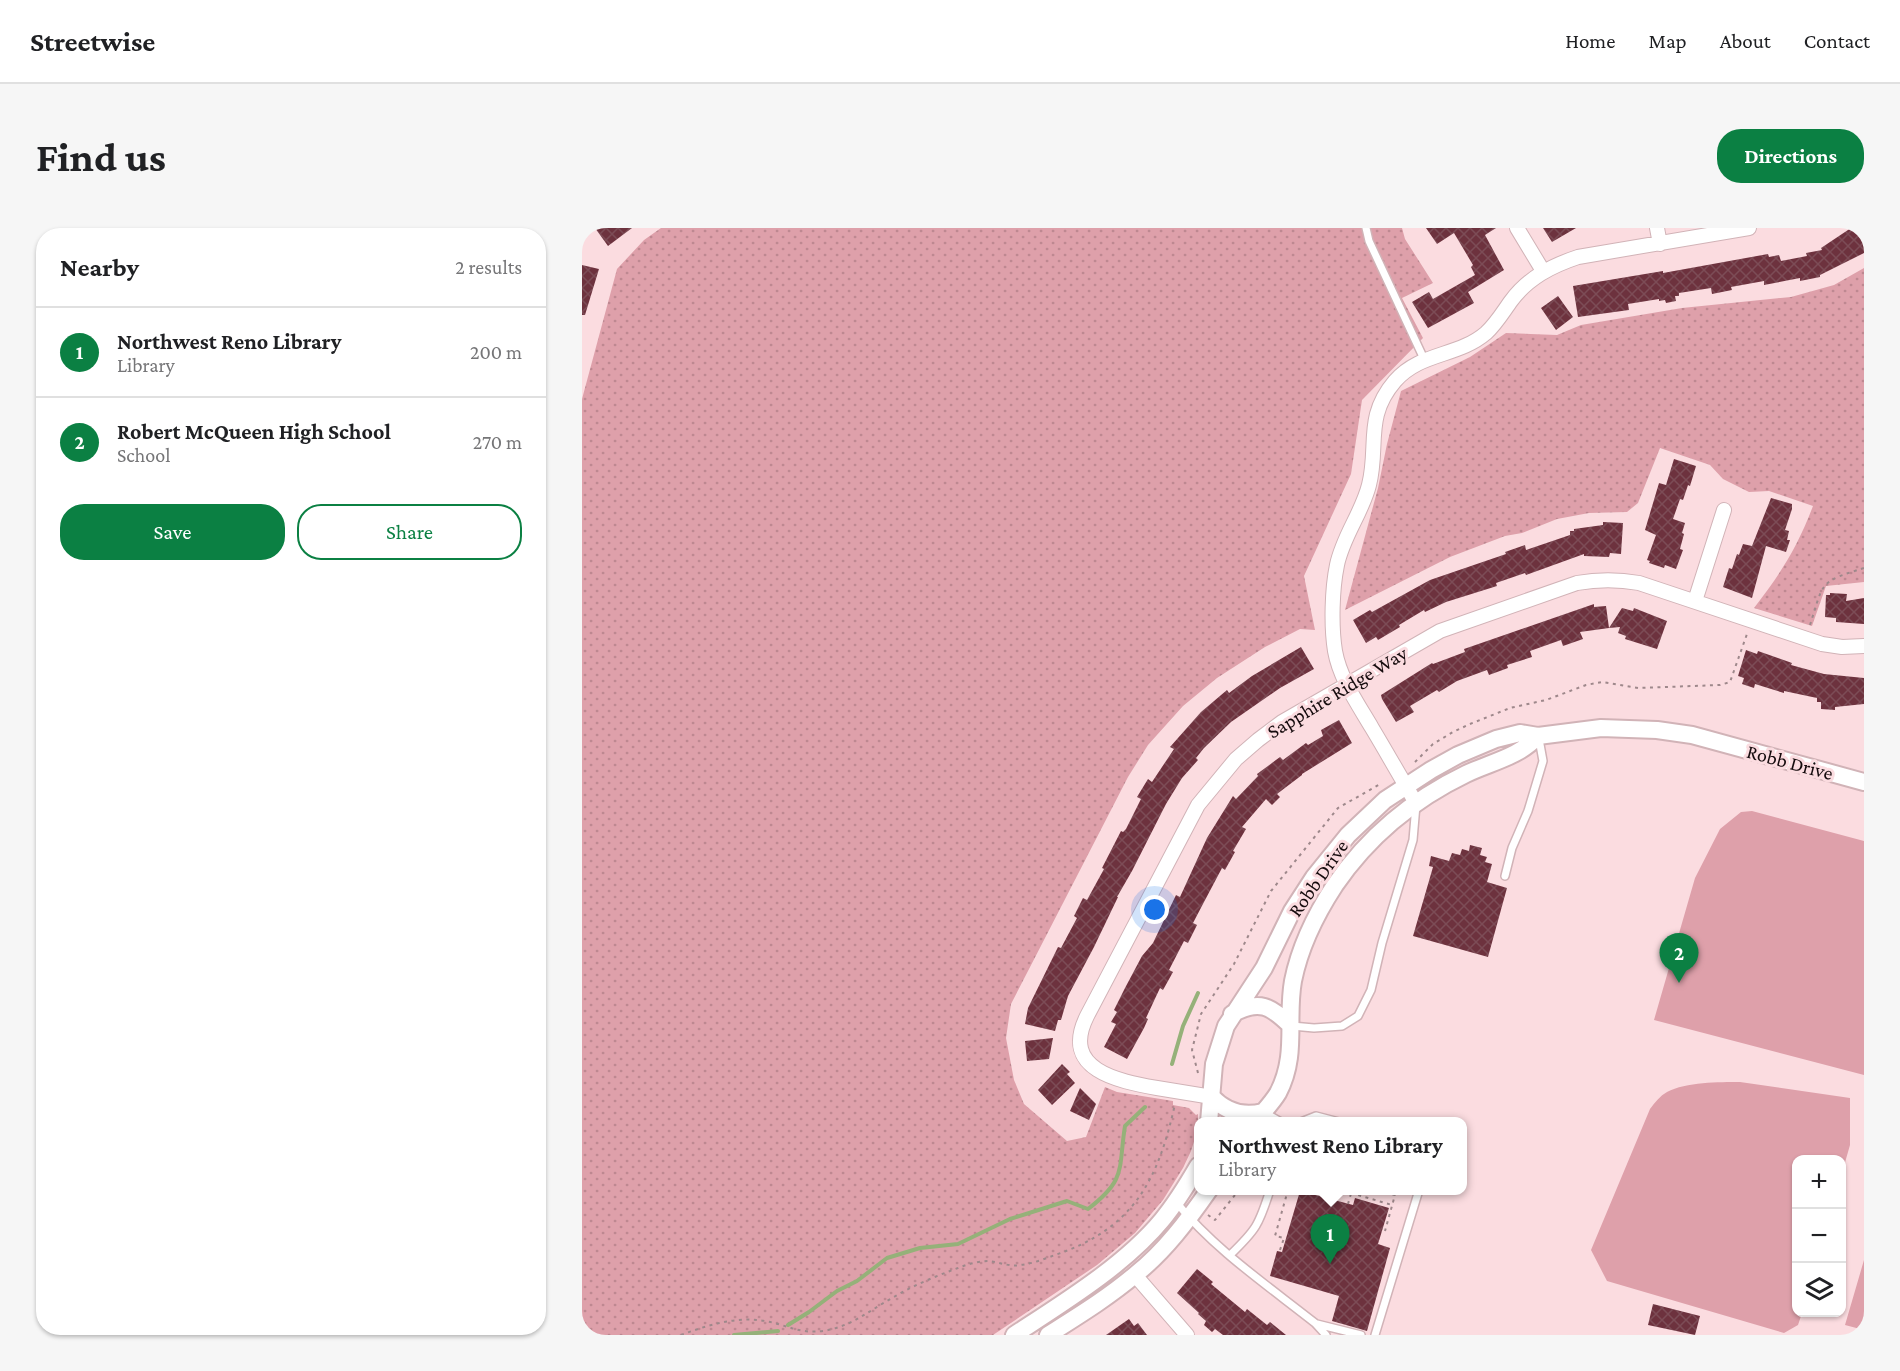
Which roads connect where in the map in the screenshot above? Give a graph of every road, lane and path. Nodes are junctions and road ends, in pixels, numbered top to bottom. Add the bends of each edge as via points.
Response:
1 (1366, 228) edge
2 (1517, 228) edge
3 (1657, 228) edge
4 (1749, 228) edge
5 (1660, 243) junction
6 (1543, 271) junction
7 (1424, 359) junction
8 (1724, 510) dead end
9 (1864, 568) edge
10 (1695, 601) junction
11 (1808, 639) junction
12 (1864, 646) edge
13 (1347, 684) junction
14 (1538, 736) junction
15 (1864, 782) edge
16 (1405, 786) junction
17 (1416, 803) junction
18 (1505, 876) dead end
19 (1233, 1014) junction
20 (1291, 1026) junction
21 (1212, 1097) junction
22 (1175, 1103) dead end
23 (1210, 1117) edge
24 (1259, 1117) edge
25 (1194, 1173) edge
26 (1206, 1195) edge
27 (1236, 1195) edge
28 (1269, 1195) edge
29 (1287, 1195) edge
30 (1350, 1195) edge
31 (1361, 1195) edge
32 (1392, 1195) edge
33 (1418, 1195) edge
34 (1176, 1202) junction
35 (1348, 1204) dead end
36 (1392, 1204) junction
37 (1206, 1213) dead end
38 (1189, 1218) junction
39 (1385, 1231) dead end
40 (1280, 1250) dead end
41 (1230, 1255) junction
42 (1135, 1275) junction
43 (1315, 1323) junction
44 (681, 1335) edge
45 (1014, 1335) edge
46 (1048, 1335) edge
47 (1187, 1335) edge
48 (1326, 1335) edge
49 (1361, 1335) edge
50 (1375, 1335) edge

1 - 7 lane
2 - 6 street
3 - 5 street
4 - 5 street
5 - 6 street via 1578,257
6 - 7 street via 1526,284 1486,333 1456,350
7 - 13 street via 1395,380 1379,407 1374,422 1369,487 1337,564 1333,633 1335,652
8 - 10 street
9 - 11 path via 1839,575 1824,585
10 - 11 street, Sapphire Ridge Way
10 - 13 street, Sapphire Ridge Way via 1618,579 1577,583 1440,631
11 - 12 street, Sapphire Ridge Way via 1842,647
13 - 16 street
13 - 21 street, Sapphire Ridge Way via 1282,722 1236,759 1216,781 1185,829 1080,1033 1086,1060 1101,1072 1124,1082
14 - 15 street, Robb Drive via 1601,728 1657,730 1692,735
14 - 16 street, Robb Drive via 1520,733 1496,739 1458,755
14 - 17 street, Robb Drive via 1523,750 1455,779
14 - 18 lane via 1543,761
16 - 17 street
16 - 19 street, Robb Drive via 1356,827 1314,877 1292,911 1269,960
17 - 20 street, Robb Drive via 1364,847 1320,908 1299,956
17 - 20 lane via 1413,840 1371,990 1358,1016 1342,1026
19 - 20 street via 1254,1005 1264,1006
19 - 21 street, Robb Drive via 1216,1053
20 - 24 street, Robb Drive via 1291,1054 1286,1071 1276,1095
21 - 23 street, Robb Drive
21 - 24 street via 1222,1107
22 - 44 path via 1164,1148 1147,1186 1117,1223 1073,1249 1019,1266 991,1261 958,1268 893,1297 849,1324 824,1330 794,1331 749,1319
25 - 34 street
26 - 38 street
27 - 37 path via 1215,1220
28 - 41 lane via 1259,1223
29 - 40 path via 1275,1236 1284,1238
30 - 35 path
31 - 36 path
32 - 36 path via 1395,1196
33 - 50 lane
34 - 38 lane
34 - 45 street via 1132,1250 1102,1275
36 - 39 path
38 - 41 lane
38 - 42 street
41 - 43 lane
42 - 46 street
42 - 47 street
43 - 48 lane
43 - 49 lane

